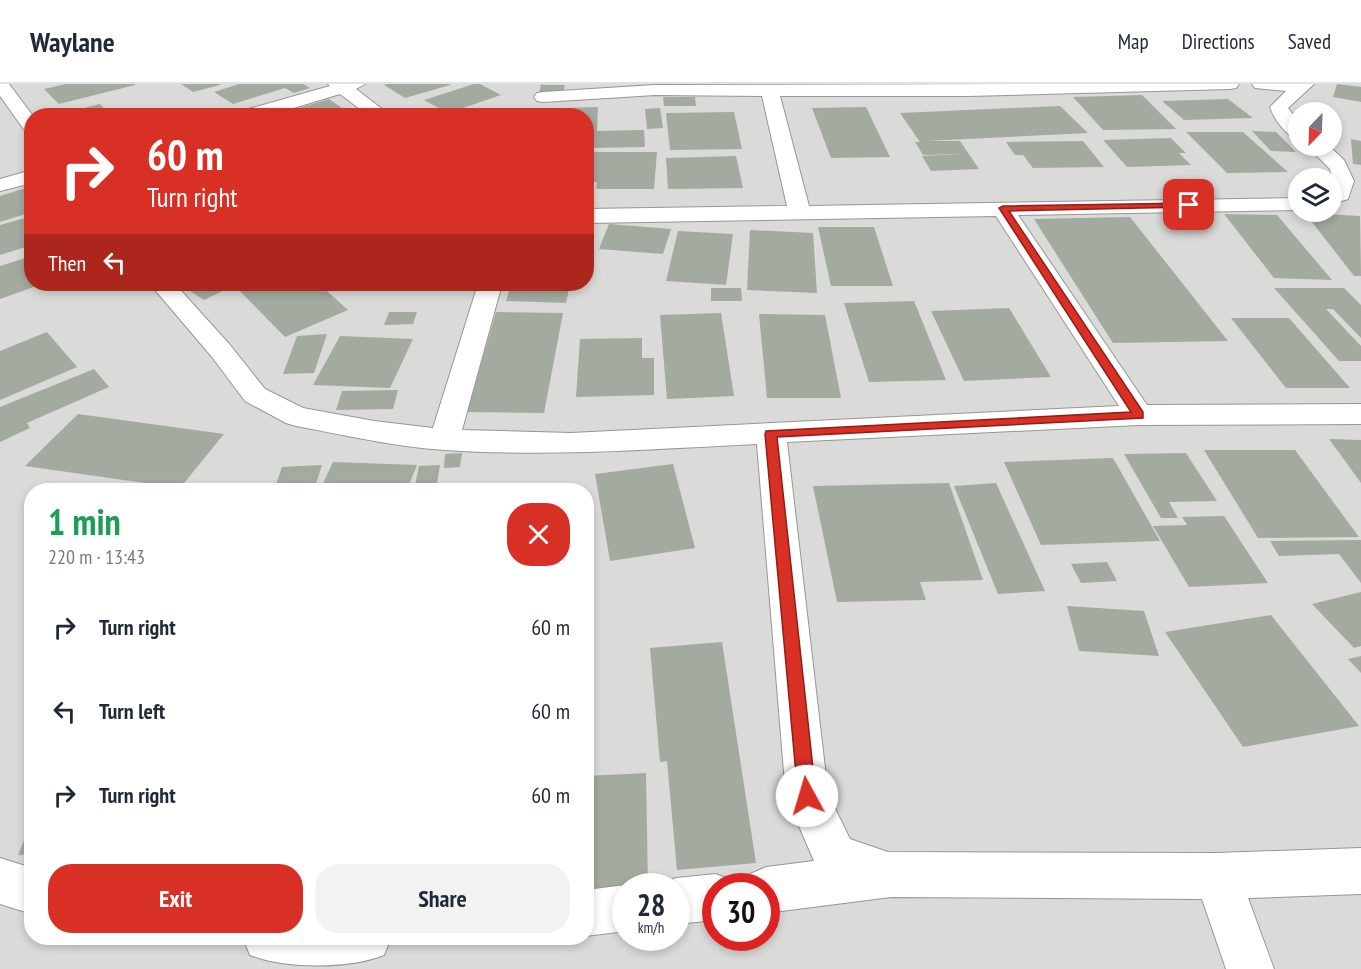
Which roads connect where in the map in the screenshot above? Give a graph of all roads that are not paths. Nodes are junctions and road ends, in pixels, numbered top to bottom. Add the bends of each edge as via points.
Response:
1 (0, 84) edge
2 (1230, 84) edge
3 (1248, 84) edge
4 (1261, 84) edge
5 (345, 85) edge
6 (1304, 85) edge
7 (965, 88) edge
8 (770, 90) junction
9 (543, 98) dead end
10 (1283, 101) junction
11 (271, 108) edge
12 (372, 108) edge
13 (24, 116) edge
14 (1288, 122) edge
15 (1330, 156) edge
16 (1338, 168) edge
17 (24, 178) edge
18 (0, 185) edge
19 (1288, 204) edge
20 (1003, 208) junction
21 (799, 211) junction
22 (594, 216) edge
23 (168, 291) edge
24 (488, 291) edge
25 (1361, 414) edge
26 (1139, 415) junction
27 (771, 434) junction
28 (444, 440) junction
29 (1361, 871) edge
30 (891, 874) junction
31 (1217, 876) junction
32 (0, 881) edge
33 (24, 888) edge
34 (780, 888) edge
35 (612, 910) edge
36 (594, 912) edge
37 (1250, 969) edge

1 - 13 street
2 - 7 street
3 - 10 street
4 - 6 street
5 - 11 street
5 - 12 street
6 - 10 street
7 - 8 street
8 - 9 street via 655,90
8 - 21 street
10 - 14 street via 1279,107
15 - 16 street
17 - 18 street
19 - 20 street
20 - 21 street
20 - 26 street
21 - 22 street
23 - 28 street via 255,395 296,416
24 - 28 street
25 - 26 street
26 - 27 street
27 - 28 street via 571,443
27 - 30 street via 807,796 835,857
29 - 31 street
30 - 31 street
30 - 34 street
31 - 37 street
32 - 33 street
35 - 36 street

